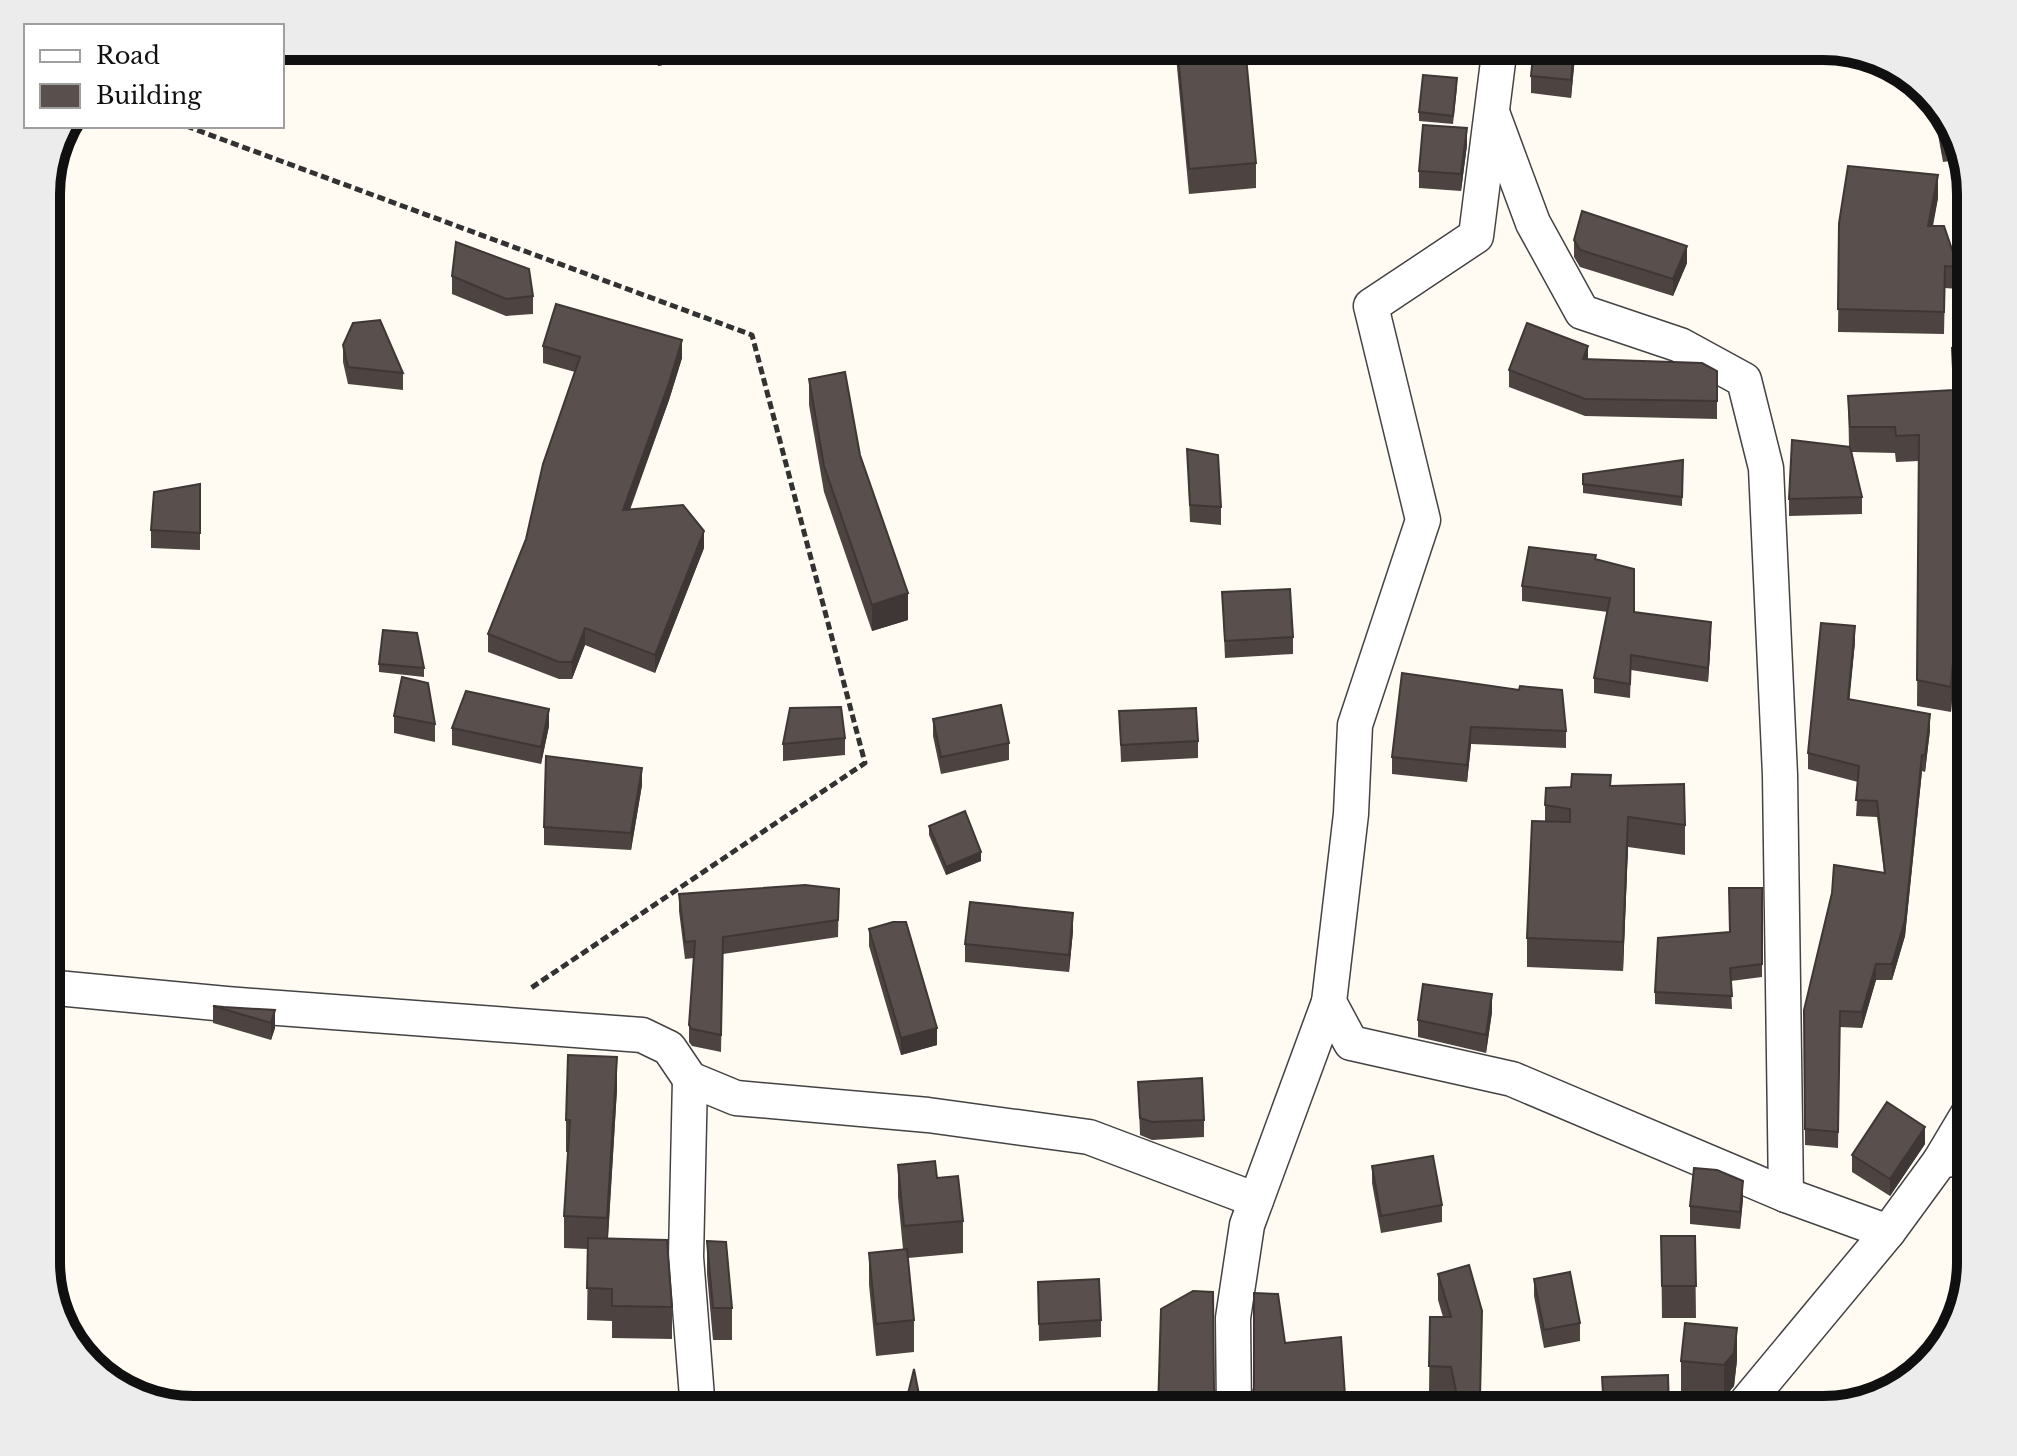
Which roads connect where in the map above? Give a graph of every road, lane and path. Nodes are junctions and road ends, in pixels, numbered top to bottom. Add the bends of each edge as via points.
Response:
1 (1498, 60) edge
2 (1492, 111) junction
3 (191, 128) edge
4 (60, 988) edge
5 (1329, 1002) junction
6 (481, 1022) junction
7 (690, 1079) junction
8 (1956, 1158) edge
9 (1786, 1195) junction
10 (1256, 1200) junction
11 (1888, 1232) junction
12 (697, 1396) edge
13 (1234, 1396) edge
14 (1752, 1396) edge

1 - 2 street
2 - 5 street via 1476,236 1371,306 1423,520 1355,725 1351,814
2 - 9 street via 1533,223 1582,312 1680,345 1744,380 1766,468 1780,775
3 - 6 path via 752,335 865,763
4 - 6 street
5 - 9 street via 1351,1043 1512,1079
5 - 10 street
6 - 7 street via 642,1035 669,1048
7 - 10 street via 736,1098 928,1115 1089,1137
7 - 12 street via 686,1257
8 - 11 street
9 - 11 street
10 - 13 street via 1247,1225 1233,1318
11 - 14 street

